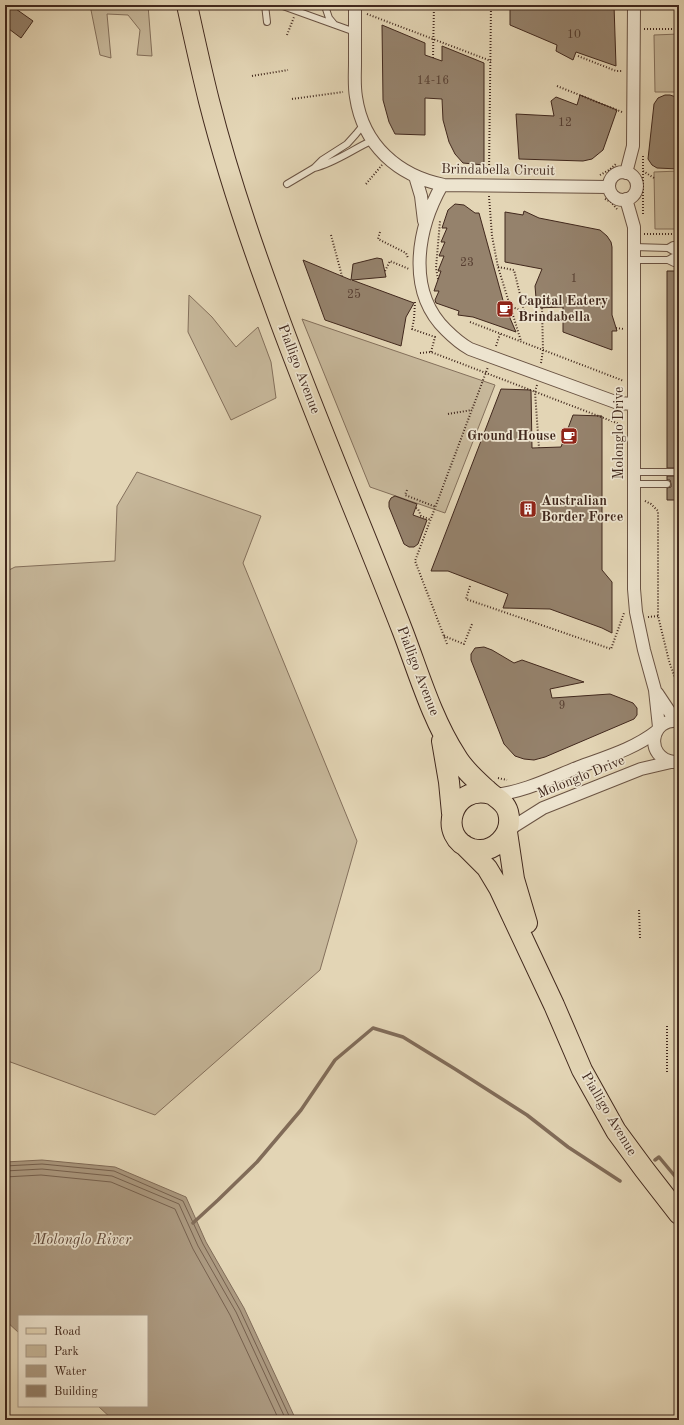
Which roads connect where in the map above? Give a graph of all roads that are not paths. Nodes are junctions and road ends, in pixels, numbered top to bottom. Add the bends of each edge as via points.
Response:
1 (187, 5) edge
2 (265, 5) edge
3 (280, 5) edge
4 (322, 5) edge
5 (634, 5) edge
6 (360, 9) edge
7 (267, 22) dead end
8 (335, 25) junction
9 (355, 32) junction
10 (364, 124) junction
11 (373, 140) junction
12 (314, 168) junction
13 (626, 173) junction
14 (415, 176) junction
15 (287, 184) dead end
16 (442, 185) junction
17 (609, 187) junction
18 (626, 199) junction
19 (424, 228) junction
20 (679, 245) edge
21 (634, 247) junction
22 (668, 248) junction
23 (679, 251) edge
24 (679, 257) edge
25 (634, 260) junction
26 (668, 260) junction
27 (679, 263) edge
28 (634, 404) junction
29 (634, 472) junction
30 (678, 472) dead end
31 (634, 484) junction
32 (667, 484) dead end
33 (655, 690) junction
34 (677, 721) edge
35 (438, 724) junction
36 (658, 729) junction
37 (676, 764) edge
38 (492, 794) junction
39 (452, 813) junction
40 (508, 831) junction
41 (463, 844) junction
42 (554, 1005) junction
43 (679, 1214) edge

1 - 35 main road, Pialligo Avenue via 225,160 272,301
2 - 7 lane
3 - 8 lane
4 - 8 lane
5 - 13 street via 633,146
6 - 9 street, Brindabella Circuit
8 - 9 lane
9 - 10 street, Brindabella Circuit via 356,97
10 - 11 street, Brindabella Circuit
10 - 12 lane via 350,141
11 - 12 lane via 325,166
11 - 14 street, Brindabella Circuit via 393,163
12 - 15 lane
13 - 17 street via 611,178
13 - 18 street via 634,179 636,188
14 - 16 street, Brindabella Circuit
14 - 19 street via 422,201
16 - 17 street, Brindabella Circuit
16 - 19 street via 429,210
17 - 18 street via 615,198
18 - 21 street, Molonglo Drive via 634,227
19 - 28 street via 420,280 432,314 447,332 464,346 492,357 618,403
20 - 22 lane
21 - 22 lane
21 - 25 street, Molonglo Drive
22 - 23 lane
24 - 26 lane
25 - 26 lane
25 - 28 street, Molonglo Drive
26 - 27 lane
28 - 29 street, Molonglo Drive
29 - 30 lane
29 - 31 street, Molonglo Drive
31 - 32 lane
31 - 33 street, Molonglo Drive via 636,612
33 - 34 street, Molonglo Drive
33 - 36 street, Molonglo Drive
34 - 36 street via 669,721
35 - 38 main road, Pialligo Avenue via 460,763
35 - 39 main road, Pialligo Avenue
36 - 37 street via 654,744 659,756
36 - 38 street, Molonglo Drive via 639,743 519,791
37 - 40 street, Molonglo Drive via 641,769 539,810
38 - 39 main road via 479,792 467,795 458,802
38 - 40 main road via 506,808 509,819
39 - 41 main road via 453,830
40 - 41 main road via 498,844 488,849 473,849
40 - 42 main road, Pialligo Avenue via 512,871 517,890
41 - 42 main road, Pialligo Avenue via 483,863 494,879
42 - 43 main road, Pialligo Avenue via 582,1070 616,1131

